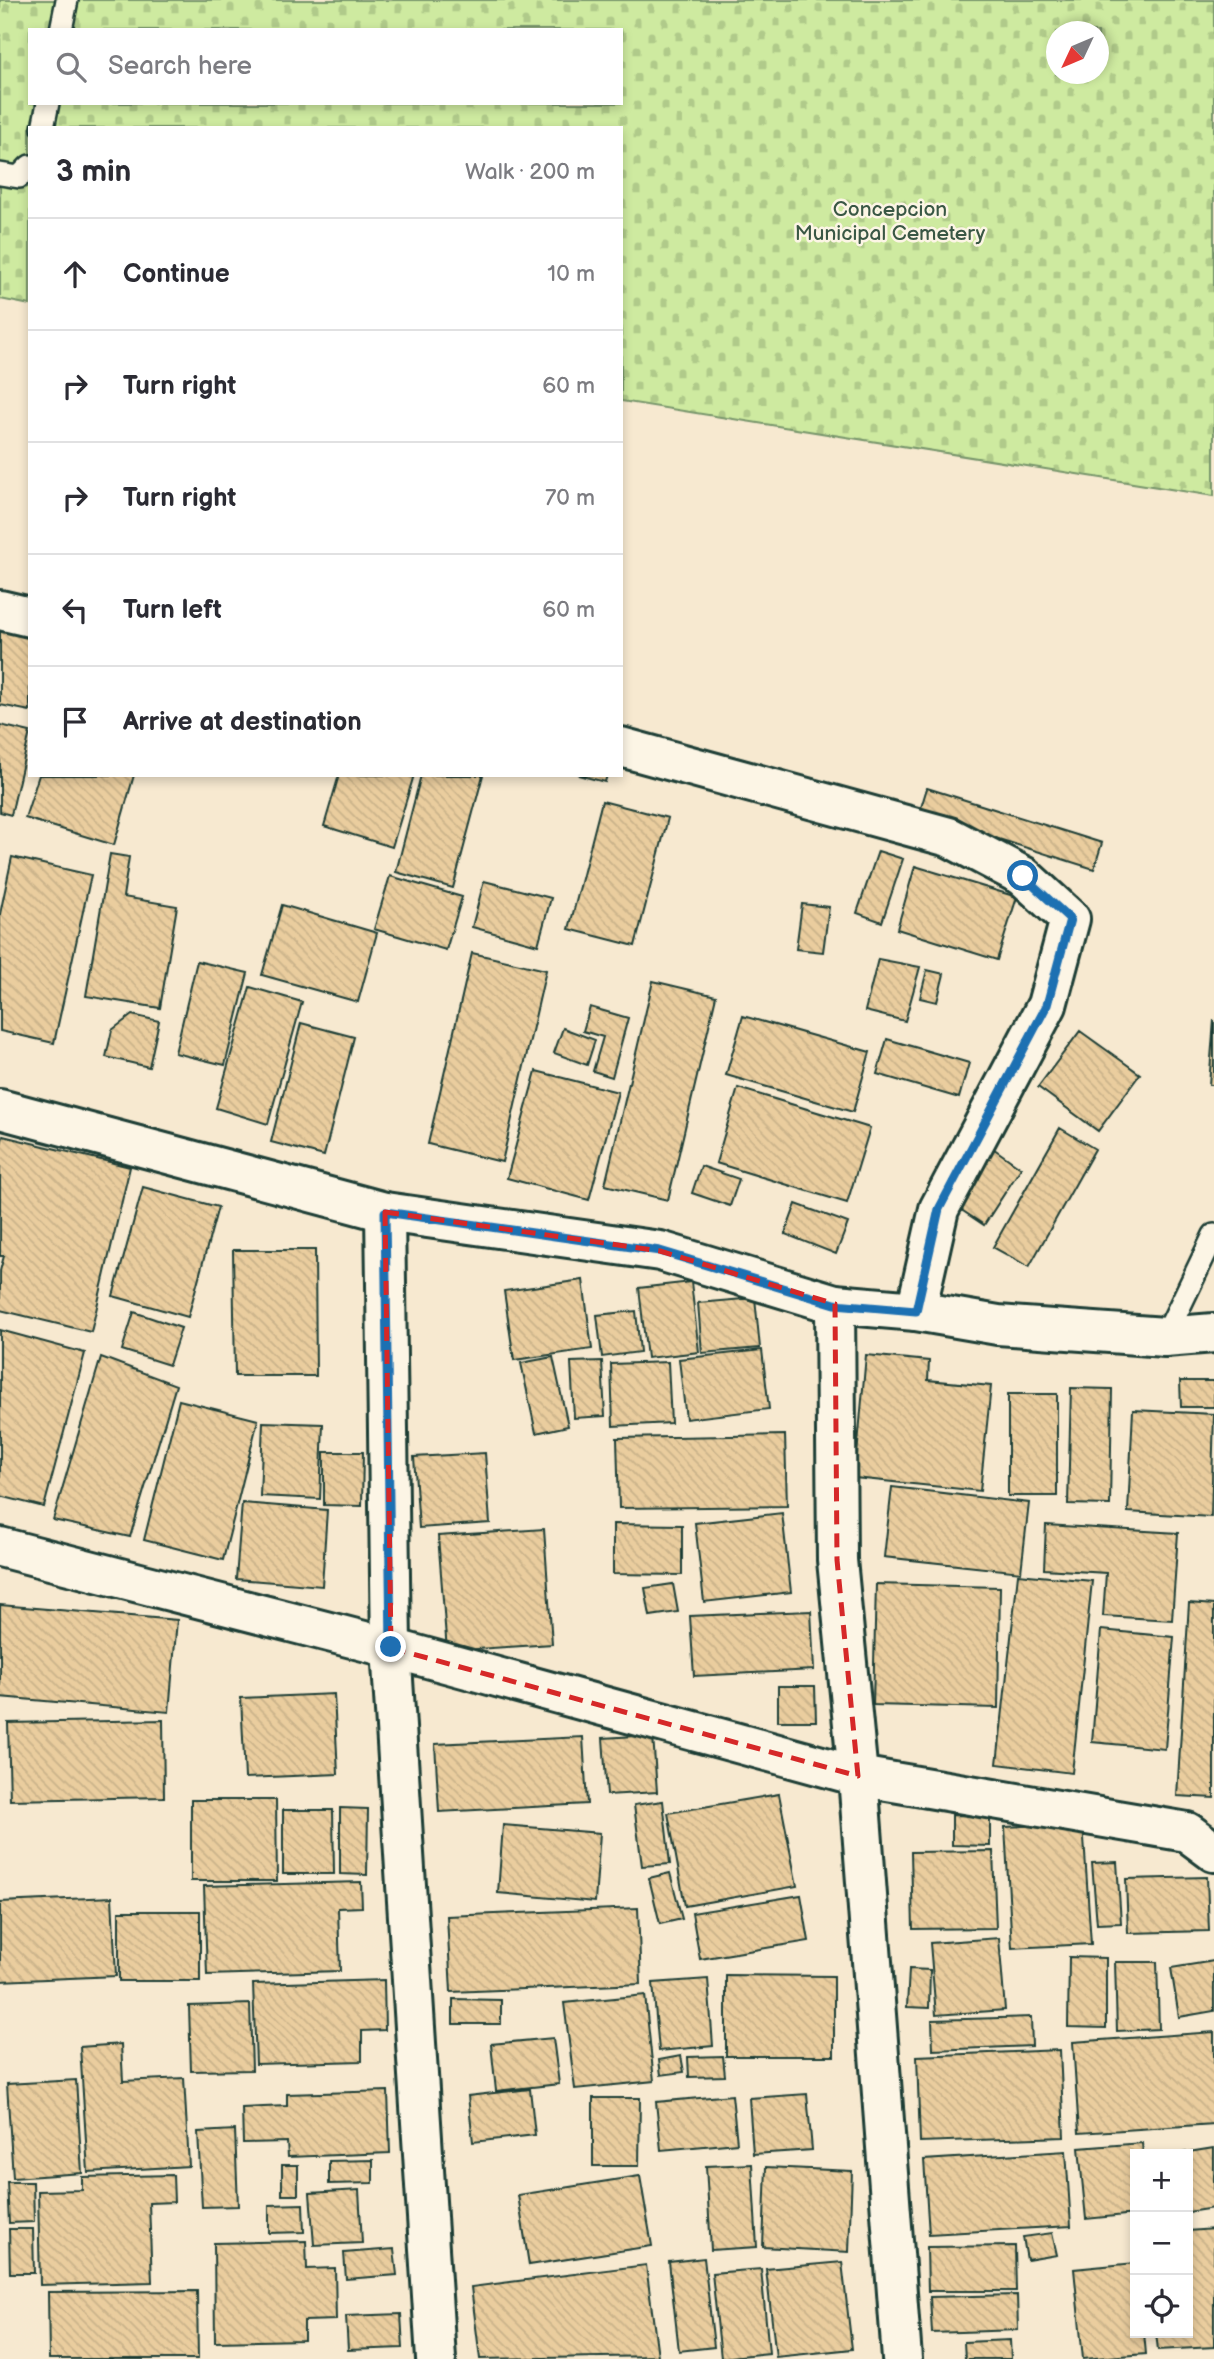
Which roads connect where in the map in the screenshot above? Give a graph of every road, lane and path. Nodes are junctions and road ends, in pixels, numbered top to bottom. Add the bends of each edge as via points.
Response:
1 (66, 0) edge
2 (61, 28) edge
3 (48, 105) edge
4 (43, 126) edge
5 (28, 168) edge
6 (0, 174) edge
7 (0, 610) edge
8 (28, 617) edge
9 (623, 748) edge
10 (0, 1109) edge
11 (385, 1212) junction
12 (1214, 1235) edge
13 (835, 1304) junction
14 (916, 1311) junction
15 (1214, 1333) edge
16 (1165, 1337) junction
17 (0, 1547) edge
18 (391, 1647) junction
19 (858, 1776) junction
20 (1214, 1852) edge
21 (436, 2359) edge
22 (902, 2359) edge

1 - 2 lane
3 - 4 lane
5 - 6 lane via 19,177
7 - 8 street
9 - 14 street via 949,838 1023,876 1070,919 1047,1005 939,1209
10 - 11 street
11 - 13 street via 660,1251
11 - 18 street
12 - 16 lane
13 - 14 street
13 - 19 street via 837,1559
14 - 16 street via 998,1325
15 - 16 street
17 - 18 street
18 - 19 street
18 - 21 street
19 - 20 street via 1187,1832
19 - 22 street

